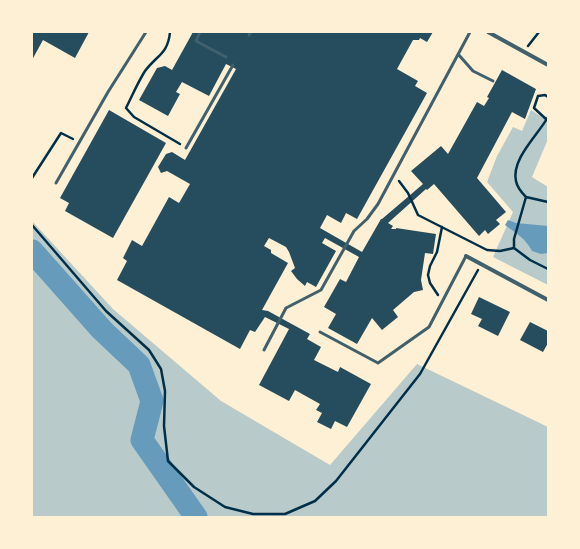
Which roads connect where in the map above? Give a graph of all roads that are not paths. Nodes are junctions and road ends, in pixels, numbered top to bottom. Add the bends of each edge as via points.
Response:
1 (146, 32) edge
2 (200, 32) edge
3 (470, 32) edge
4 (488, 32) edge
5 (458, 54) junction
6 (226, 57) dead end
7 (233, 65) dead end
8 (548, 65) edge
9 (493, 81) dead end
10 (186, 148) road end
11 (56, 183) dead end
12 (466, 256) joint
13 (548, 300) edge
14 (320, 332) dead end
15 (264, 350) dead end

1 - 11 lane via 123,66
2 - 6 lane via 196,41
3 - 5 lane
4 - 8 street
5 - 9 lane via 473,71
5 - 15 lane via 378,204 354,231 321,290 286,308
7 - 10 lane
12 - 13 street
12 - 14 lane via 429,326 378,363

